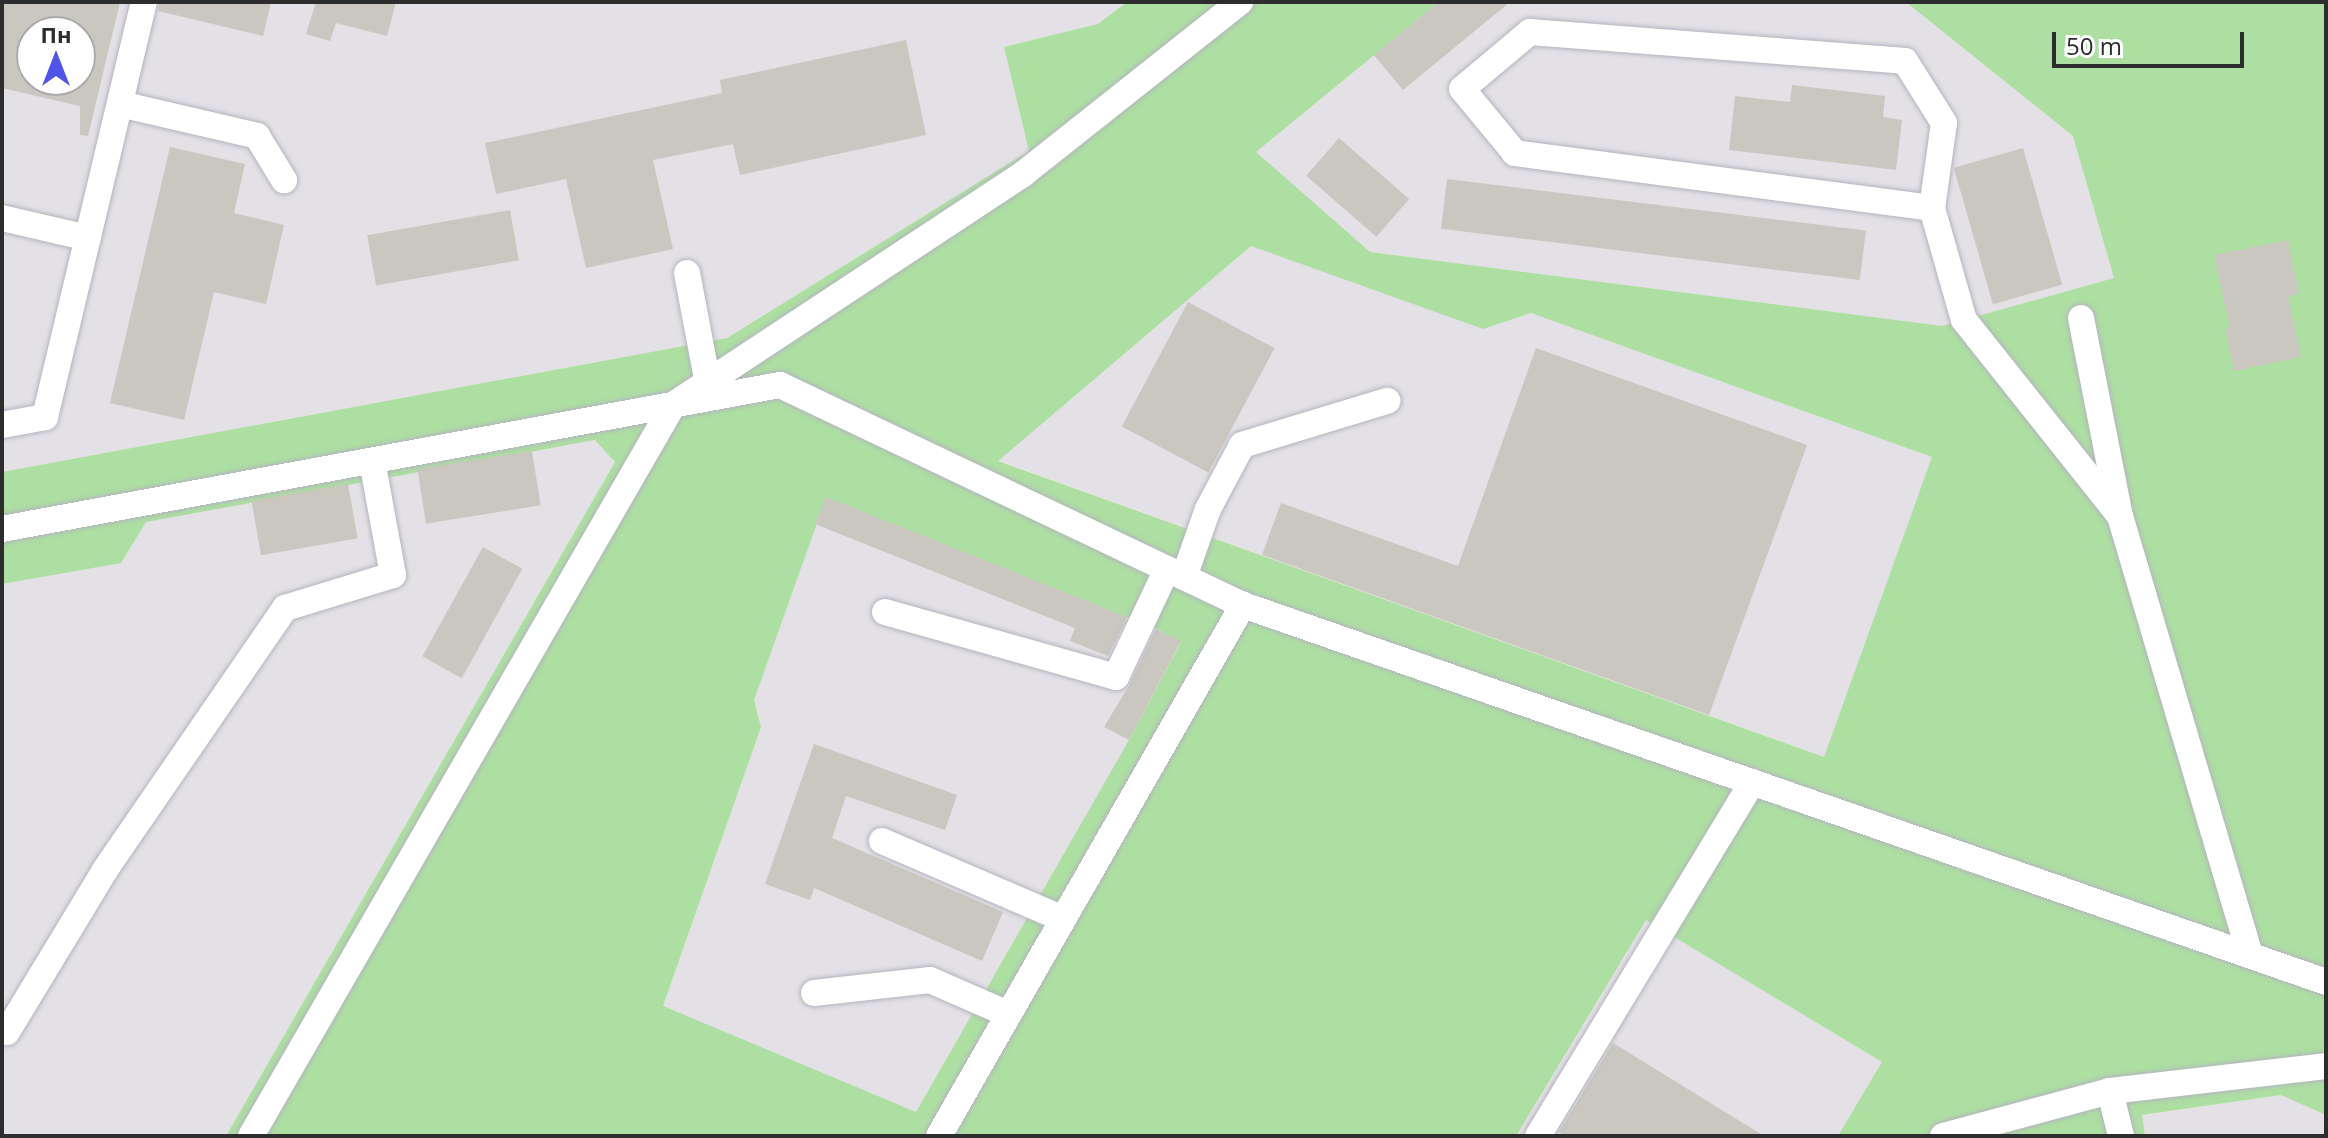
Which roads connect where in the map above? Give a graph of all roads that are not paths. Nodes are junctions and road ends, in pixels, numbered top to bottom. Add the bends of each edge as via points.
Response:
1 (144, 2) edge
2 (1240, 2) edge
3 (120, 104) junction
4 (284, 180) dead end
5 (1932, 208) junction
6 (2, 218) edge
7 (88, 238) junction
8 (687, 273) dead end
9 (2081, 318) dead end
10 (771, 340) junction
11 (780, 385) junction
12 (709, 390) junction
13 (1387, 401) dead end
14 (673, 405) junction
15 (2, 425) edge
16 (372, 461) junction
17 (2120, 516) junction
18 (2, 529) edge
19 (1176, 573) junction
20 (1243, 605) junction
21 (885, 612) dead end
22 (1752, 782) junction
23 (882, 841) dead end
24 (1063, 919) junction
25 (2250, 955) junction
26 (2323, 982) edge
27 (814, 993) dead end
28 (1008, 1014) junction
29 (7, 1032) dead end
30 (2326, 1066) edge
31 (2110, 1091) junction
32 (251, 1136) edge
33 (939, 1136) edge
34 (1538, 1136) edge
35 (1943, 1136) edge
36 (2121, 1136) edge

1 - 3 street
2 - 10 street via 1023,174
3 - 4 street via 257,136
3 - 7 street
5 - 5 street via 1944,123 1905,61 1530,32 1462,89 1515,153
5 - 17 street via 1964,320
6 - 7 street
7 - 15 street via 45,417
8 - 12 street
9 - 17 street
10 - 11 street
10 - 12 street
11 - 12 street
11 - 19 street
12 - 14 street
13 - 19 street via 1242,445
14 - 16 street
14 - 32 street
16 - 18 street
16 - 29 street via 393,575 285,608 105,870
17 - 25 street
19 - 20 street
19 - 21 street via 1116,677
20 - 22 street
20 - 24 street
22 - 25 street
22 - 34 street
23 - 24 street
24 - 28 street
25 - 26 street
27 - 28 street via 930,980
28 - 33 street
30 - 31 street
31 - 35 street
31 - 36 street

